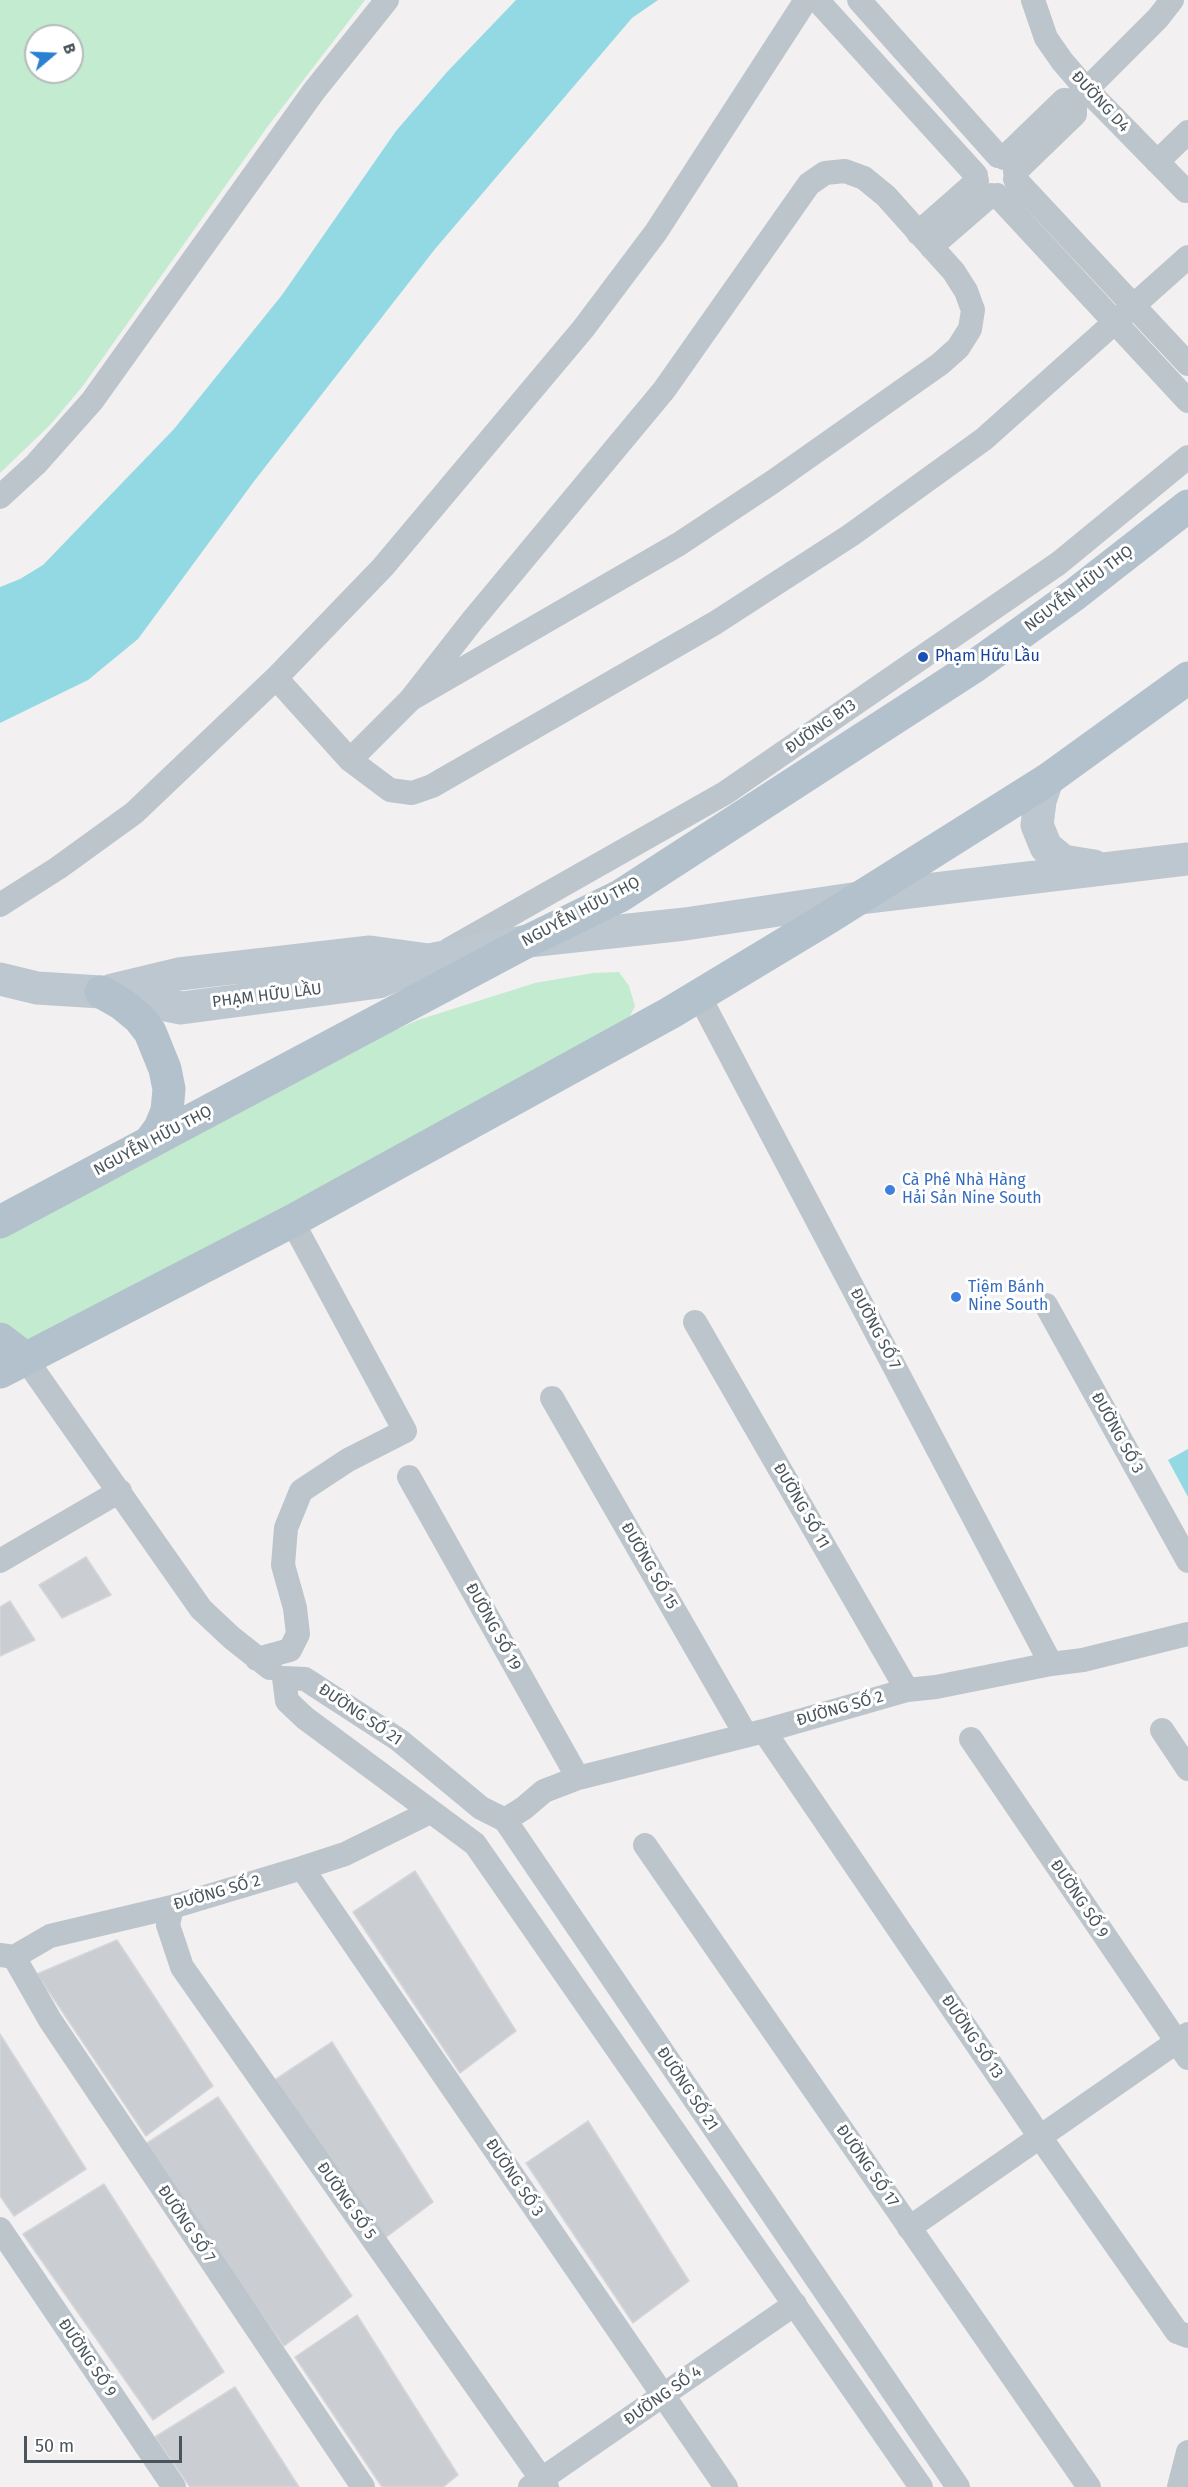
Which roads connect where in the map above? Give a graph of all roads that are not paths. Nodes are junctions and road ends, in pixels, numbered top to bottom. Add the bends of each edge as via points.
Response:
1 (387, 0) edge
2 (806, 0) edge
3 (817, 0) edge
4 (859, 0) edge
5 (1034, 0) edge
6 (1172, 0) edge
7 (1081, 95) junction
8 (1188, 132) edge
9 (1157, 162) junction
10 (1008, 166) junction
11 (985, 186) junction
12 (1186, 191) edge
13 (924, 240) junction
14 (1188, 257) edge
15 (1134, 306) junction
16 (1116, 323) junction
17 (1188, 364) edge
18 (1188, 401) edge
19 (1188, 457) edge
20 (0, 497) edge
21 (1188, 506) edge
22 (468, 626) junction
23 (493, 652) junction
24 (276, 678) junction
25 (1188, 678) edge
26 (411, 699) junction
27 (350, 760) junction
28 (1047, 780) junction
29 (1188, 859) edge
30 (1114, 869) junction
31 (859, 898) junction
32 (0, 905) edge
33 (528, 941) junction
34 (429, 960) junction
35 (0, 979) edge
36 (101, 993) junction
37 (698, 994) junction
38 (149, 1143) junction
39 (292, 1221) junction
40 (0, 1222) edge
41 (1046, 1305) dead end
42 (695, 1322) dead end
43 (0, 1338) edge
44 (13, 1365) edge
45 (552, 1398) dead end
46 (409, 1477) dead end
47 (120, 1491) junction
48 (0, 1561) edge
49 (1188, 1561) edge
50 (1188, 1634) edge
51 (257, 1659) junction
52 (1051, 1664) junction
53 (284, 1678) junction
54 (907, 1690) junction
55 (1162, 1730) dead end
56 (755, 1733) junction
57 (971, 1739) dead end
58 (1188, 1769) edge
59 (578, 1778) junction
60 (430, 1812) junction
61 (505, 1820) junction
62 (645, 1845) dead end
63 (303, 1868) junction
64 (172, 1907) junction
65 (7, 1956) edge
66 (1184, 2045) edge
67 (1040, 2137) junction
68 (909, 2228) junction
69 (0, 2229) edge
70 (795, 2304) junction
71 (1188, 2336) edge
72 (663, 2397) junction
73 (1188, 2452) edge
74 (539, 2484) edge
75 (174, 2487) edge
76 (363, 2487) edge
77 (726, 2487) edge
78 (921, 2487) edge
79 (958, 2487) edge
80 (1089, 2487) edge
81 (1179, 2487) edge

1 - 20 street via 314,91 92,401 36,464
2 - 24 street via 656,232 583,329 383,567
3 - 11 street
4 - 10 street
5 - 7 street, ĐƯỜNG D4 via 1046,38
6 - 7 street
7 - 9 street, ĐƯỜNG D4
7 - 10 street via 1075,114
8 - 9 street
9 - 12 street, ĐƯỜNG D4
10 - 11 street via 1009,190
10 - 11 street via 992,157 981,163
10 - 15 street
11 - 13 street
11 - 16 street
13 - 22 street via 886,196 864,178 845,171 825,173 809,184 664,390
13 - 23 street via 954,272 974,310 970,329 958,348 784,474 679,544
14 - 15 street
15 - 16 street
15 - 17 street
16 - 18 street
16 - 27 street via 984,439 860,528 714,623 569,709 432,786 412,793 390,790
19 - 34 street, ĐƯỜNG B13 via 1059,563 725,793
21 - 33 main road, NGUYỄN HỮU THỌ via 972,668 620,896
22 - 23 street via 475,644
22 - 26 street
23 - 26 street
24 - 27 street
24 - 32 street via 134,813
25 - 28 main road
26 - 27 street
28 - 30 main road via 1038,825 1046,847 1063,861
28 - 31 main road
29 - 30 main road, PHẠM HỮU LẦU
30 - 31 main road, PHẠM HỮU LẦU
31 - 33 main road, PHẠM HỮU LẦU via 685,924
31 - 37 main road
33 - 34 main road, PHẠM HỮU LẦU
33 - 38 main road, NGUYỄN HỮU THỌ
34 - 36 main road, PHẠM HỮU LẦU via 379,982 181,1008
35 - 36 main road, PHẠM HỮU LẦU via 37,988
36 - 38 main road via 139,1018 150,1032 165,1069 169,1089 167,1111
37 - 39 main road
37 - 52 street, ĐƯỜNG SỐ 7
38 - 40 main road, NGUYỄN HỮU THỌ
39 - 44 main road
39 - 51 street via 405,1431 348,1460 301,1491 286,1528 283,1565 298,1634 290,1650
41 - 49 street, ĐƯỜNG SỐ 3
42 - 54 street, ĐƯỜNG SỐ 11
43 - 44 main road
44 - 47 street
45 - 56 street, ĐƯỜNG SỐ 15
46 - 59 street, ĐƯỜNG SỐ 19
47 - 48 street
47 - 51 street via 201,1609
50 - 52 street, ĐƯỜNG SỐ 2
51 - 53 street
52 - 54 street, ĐƯỜNG SỐ 2
53 - 60 street, ĐƯỜNG SỐ 21 via 287,1701 305,1718
53 - 61 street, ĐƯỜNG SỐ 21 via 305,1679 399,1740 481,1808
54 - 56 street, ĐƯỜNG SỐ 2
55 - 58 street
56 - 59 street, ĐƯỜNG SỐ 2
56 - 67 street, ĐƯỜNG SỐ 13
57 - 66 street, ĐƯỜNG SỐ 9
59 - 61 street, ĐƯỜNG SỐ 2 via 544,1791
60 - 63 street, ĐƯỜNG SỐ 2 via 345,1854
60 - 70 street, ĐƯỜNG SỐ 21 via 475,1844
61 - 79 street, ĐƯỜNG SỐ 21
62 - 68 street, ĐƯỜNG SỐ 17
63 - 64 street, ĐƯỜNG SỐ 2
63 - 72 street, ĐƯỜNG SỐ 3
64 - 65 street, ĐƯỜNG SỐ 2 via 50,1936
64 - 74 street, ĐƯỜNG SỐ 5 via 168,1925 182,1967
65 - 76 street, ĐƯỜNG SỐ 7
66 - 67 street
67 - 68 street
67 - 71 street, ĐƯỜNG SỐ 13 via 1177,2332
68 - 80 street, ĐƯỜNG SỐ 17
69 - 75 street, ĐƯỜNG SỐ 9
70 - 72 street, ĐƯỜNG SỐ 4
70 - 78 street, ĐƯỜNG SỐ 21
72 - 74 street, ĐƯỜNG SỐ 4
72 - 77 street, ĐƯỜNG SỐ 3
73 - 81 street

